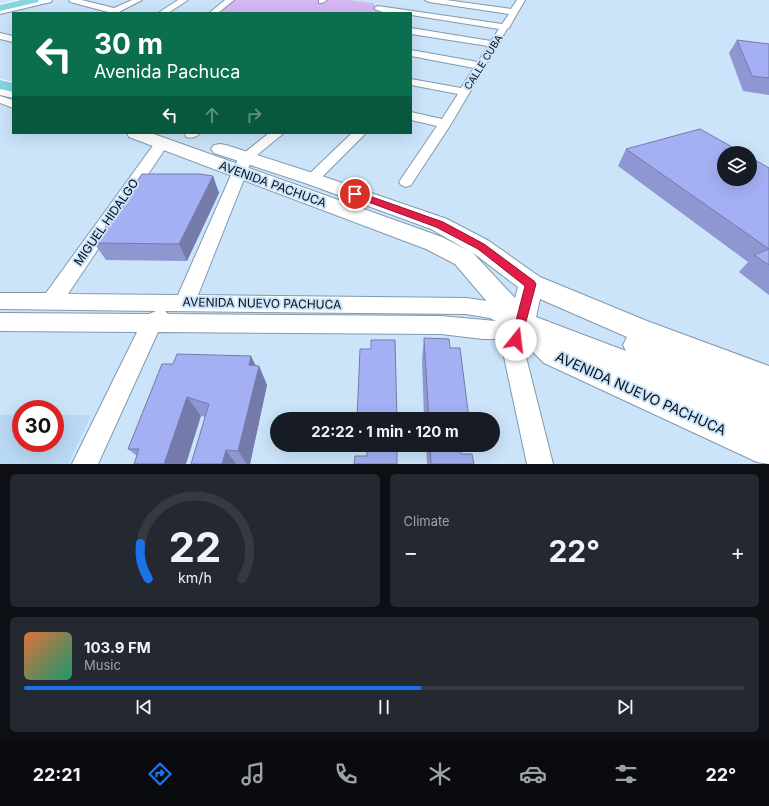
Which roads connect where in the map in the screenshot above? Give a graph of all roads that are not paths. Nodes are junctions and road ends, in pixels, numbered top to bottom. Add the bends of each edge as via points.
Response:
1 (7, 0) edge
2 (19, 0) edge
3 (34, 0) edge
4 (47, 0) edge
5 (73, 0) edge
6 (138, 0) edge
7 (163, 0) edge
8 (230, 0) edge
9 (430, 0) edge
10 (521, 0) edge
11 (181, 2) edge
12 (0, 3) edge
13 (378, 7) edge
14 (0, 8) edge
15 (0, 11) edge
16 (113, 12) edge
17 (164, 12) edge
18 (214, 12) edge
19 (412, 12) edge
20 (412, 12) edge
21 (514, 12) junction
22 (506, 26) junction
23 (412, 31) edge
24 (0, 36) edge
25 (12, 39) edge
26 (494, 44) junction
27 (412, 53) edge
28 (480, 66) junction
29 (0, 75) edge
30 (12, 80) edge
31 (412, 82) edge
32 (0, 84) edge
33 (12, 88) edge
34 (0, 90) edge
35 (464, 92) junction
36 (12, 94) edge
37 (0, 99) edge
38 (12, 104) edge
39 (412, 116) edge
40 (446, 124) junction
41 (141, 134) edge
42 (276, 134) edge
43 (358, 134) edge
44 (167, 138) edge
45 (234, 176) junction
46 (312, 179) junction
47 (406, 182) dead end
48 (531, 284) junction
49 (0, 301) edge
50 (52, 301) junction
51 (185, 302) junction
52 (0, 322) edge
53 (522, 323) junction
54 (151, 324) junction
55 (769, 380) edge
56 (769, 400) edge
57 (769, 445) edge
58 (85, 464) edge
59 (540, 464) edge

1 - 12 main road
2 - 12 main road
3 - 14 main road
4 - 15 main road
5 - 16 street
6 - 16 street
7 - 11 street
8 - 18 street
9 - 21 street
10 - 21 street, CALLE CUBA
11 - 17 street
13 - 20 street
19 - 22 street
21 - 22 street, CALLE CUBA
22 - 26 street, CALLE CUBA
23 - 26 street
24 - 25 street
26 - 28 street, CALLE CUBA
27 - 28 street
28 - 35 street, CALLE CUBA
29 - 30 main road
31 - 35 street
32 - 33 main road
34 - 36 main road
35 - 40 street, CALLE CUBA
37 - 38 street
39 - 40 street
40 - 47 street, CALLE CUBA
41 - 44 main road, AVENIDA PACHUCA
42 - 45 street
43 - 46 street
44 - 45 main road, AVENIDA PACHUCA
44 - 50 street, MIGUEL HIDALGO via 147,176
45 - 46 main road, AVENIDA PACHUCA
45 - 51 street
45 - 53 main road, AVENIDA PACHUCA via 434,243 463,258
46 - 48 main road, AVENIDA PACHUCA via 440,224 481,247
48 - 53 main road
48 - 55 main road via 637,329
48 - 56 main road via 543,300 559,312
49 - 50 street, AVENIDA NUEVO PACHUCA
50 - 51 street, AVENIDA NUEVO PACHUCA
51 - 53 street, AVENIDA NUEVO PACHUCA via 466,306 492,310
51 - 54 street
52 - 54 street, AVENIDA NUEVO PACHUCA
53 - 54 street, AVENIDA NUEVO PACHUCA via 508,330 441,325
53 - 57 main road, AVENIDA NUEVO PACHUCA via 554,354
53 - 59 street via 516,340 515,357
54 - 58 street

